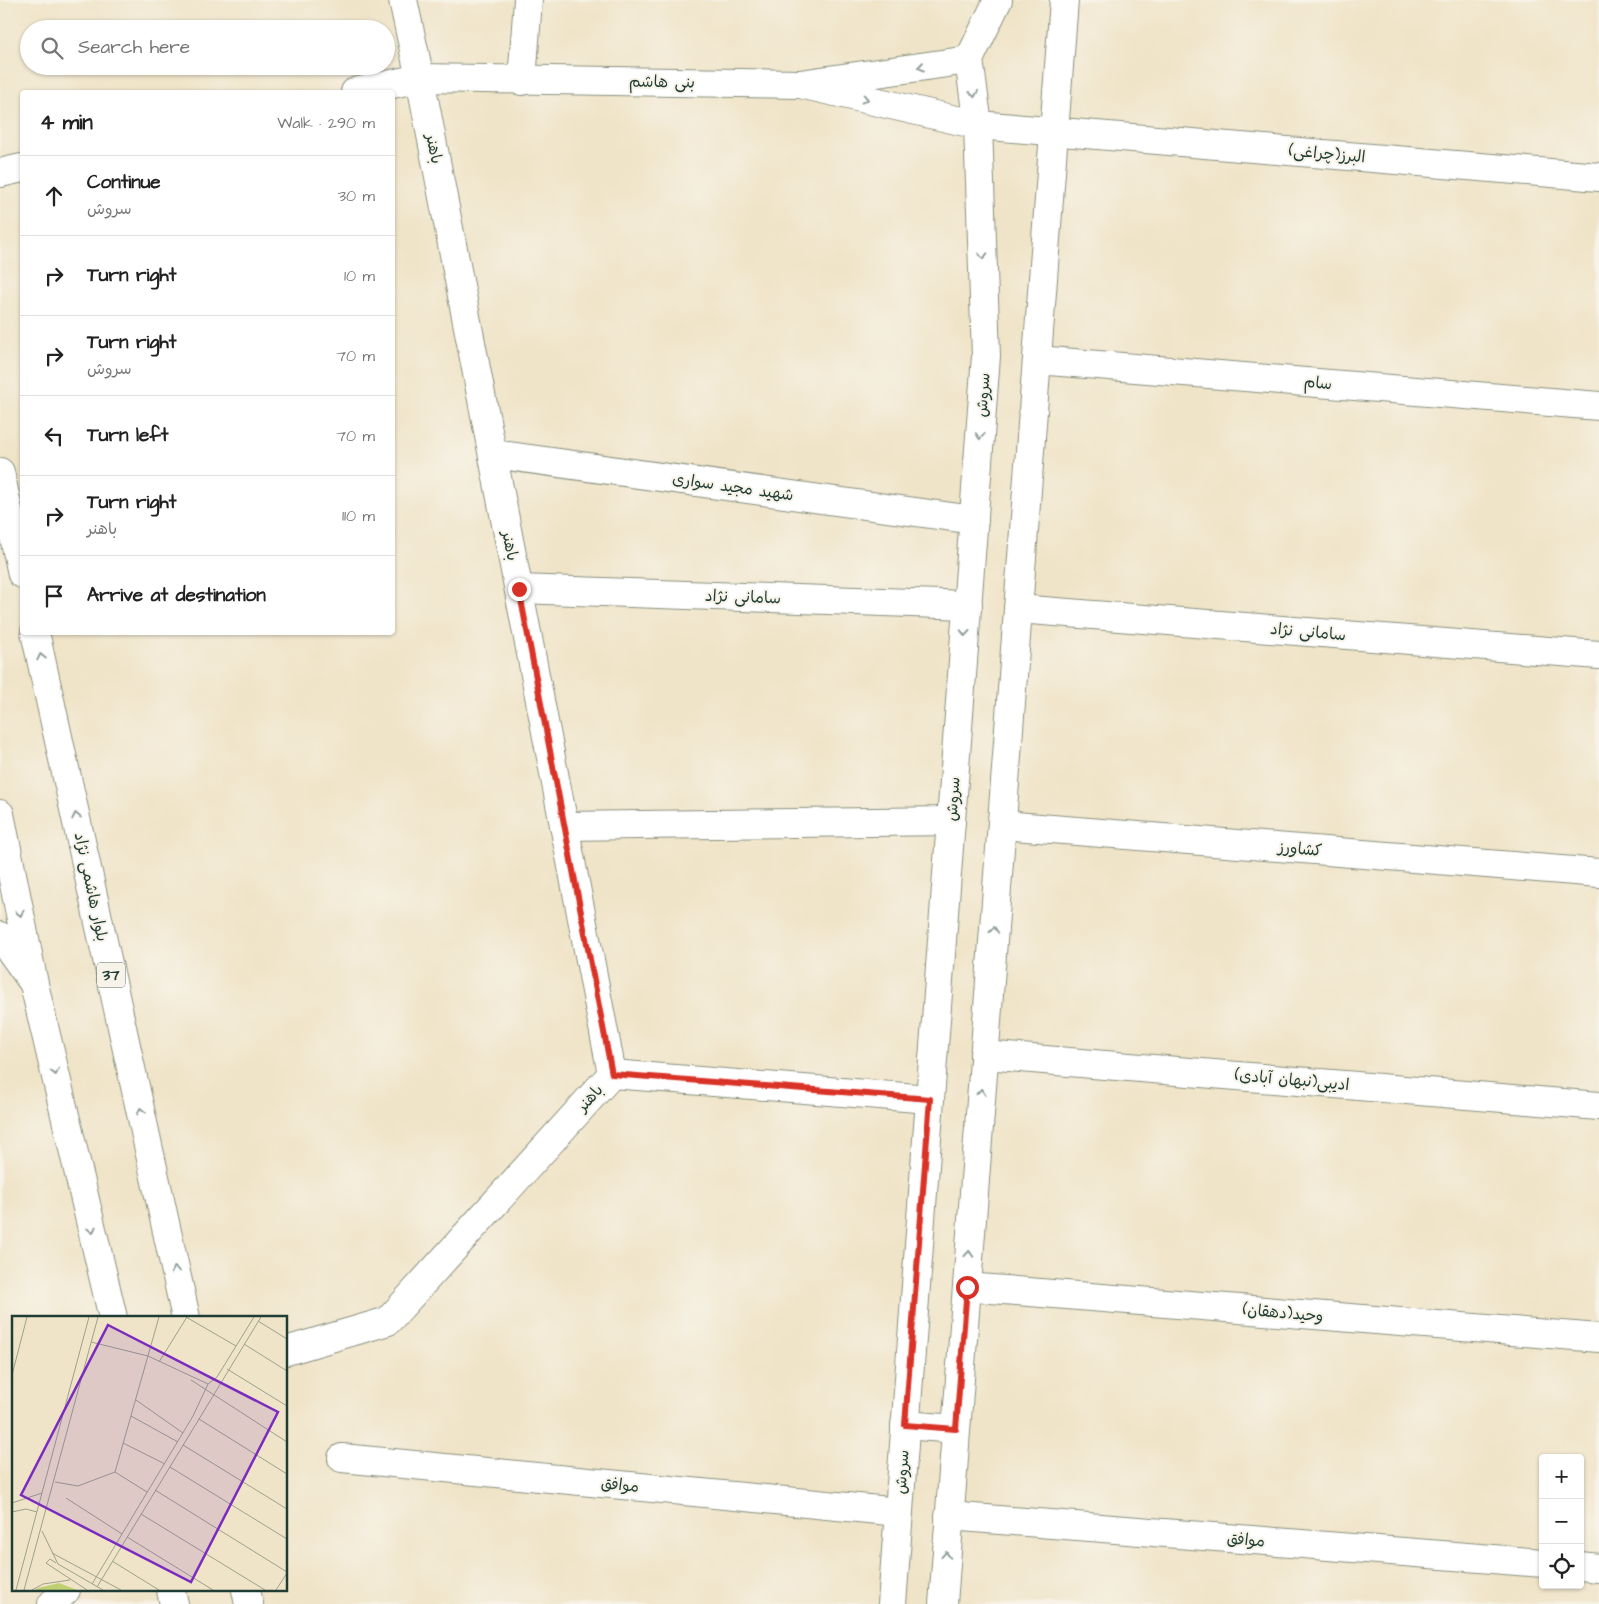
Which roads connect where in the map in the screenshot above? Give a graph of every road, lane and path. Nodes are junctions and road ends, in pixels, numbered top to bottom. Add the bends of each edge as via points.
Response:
1 (403, 0) edge
2 (528, 0) edge
3 (998, 0) edge
4 (1064, 0) edge
5 (969, 60) junction
6 (420, 78) junction
7 (522, 80) junction
8 (800, 84) junction
9 (364, 90) edge
10 (978, 125) junction
11 (1054, 132) junction
12 (20, 168) edge
13 (0, 173) edge
14 (1599, 177) edge
15 (1037, 360) junction
16 (1599, 406) edge
17 (492, 454) junction
18 (0, 472) edge
19 (974, 520) junction
20 (20, 565) edge
21 (519, 589) junction
22 (968, 605) junction
23 (1018, 609) junction
24 (36, 635) edge
25 (1599, 655) edge
26 (0, 814) edge
27 (951, 821) junction
28 (1002, 825) junction
29 (564, 826) junction
30 (1599, 872) edge
31 (0, 936) edge
32 (34, 984) junction
33 (984, 1055) junction
34 (612, 1074) junction
35 (930, 1099) junction
36 (1599, 1106) edge
37 (967, 1287) junction
38 (113, 1316) edge
39 (186, 1316) edge
40 (1599, 1338) edge
41 (288, 1350) edge
42 (905, 1425) junction
43 (956, 1429) junction
44 (342, 1458) dead end
45 (899, 1512) junction
46 (949, 1516) junction
47 (1539, 1563) edge
48 (1584, 1566) edge
49 (1599, 1568) edge
50 (64, 1592) edge
51 (52, 1604) edge
52 (892, 1604) edge
53 (943, 1604) edge

1 - 6 main road, باهنر
2 - 7 main road
3 - 5 main road
4 - 11 main road
5 -> 8 main road, بنی هاشم
5 -> 10 main road, سروش
6 - 7 main road, بنی هاشم
6 - 9 main road, بنی هاشم
6 - 17 main road, باهنر
7 - 8 main road, بنی هاشم
8 -> 10 main road, البرز(چراغی)
10 - 11 main road, البرز(چراغی)
10 -> 19 main road, سروش via 986,356
11 - 14 main road, البرز(چراغی)
11 - 15 main road
12 - 13 main road
15 - 16 main road, سام
15 - 23 main road
17 - 19 main road, شهید مجید سواری
17 - 21 main road, باهنر
18 - 20 main road
19 - 22 main road, سروش
21 - 22 main road, سامانی نژاد
21 - 29 main road, باهنر
22 -> 27 main road, سروش
23 - 25 main road, سامانی نژاد
23 - 28 main road
39 -> 24 main road, بلوار هاشمی نژاد / 37
26 -> 32 main road
27 - 29 main road
27 - 35 main road, سروش
28 - 30 main road, کشاورز
33 -> 28 main road
29 - 34 main road, باهنر
31 - 32 main road
32 -> 38 main road
33 - 36 main road, ادیبی(نبهان آبادی)
37 -> 33 main road
34 - 35 main road
34 - 41 main road, باهنر via 388,1321
35 - 42 main road, سروش
37 - 40 main road, وحید(دهقان)
37 - 43 main road
42 - 43 main road
42 - 45 main road, سروش
43 - 46 main road
44 - 45 main road, موافق
45 - 52 main road, سروش
46 - 47 main road, موافق
53 -> 46 main road
48 - 49 main road
50 - 51 main road

